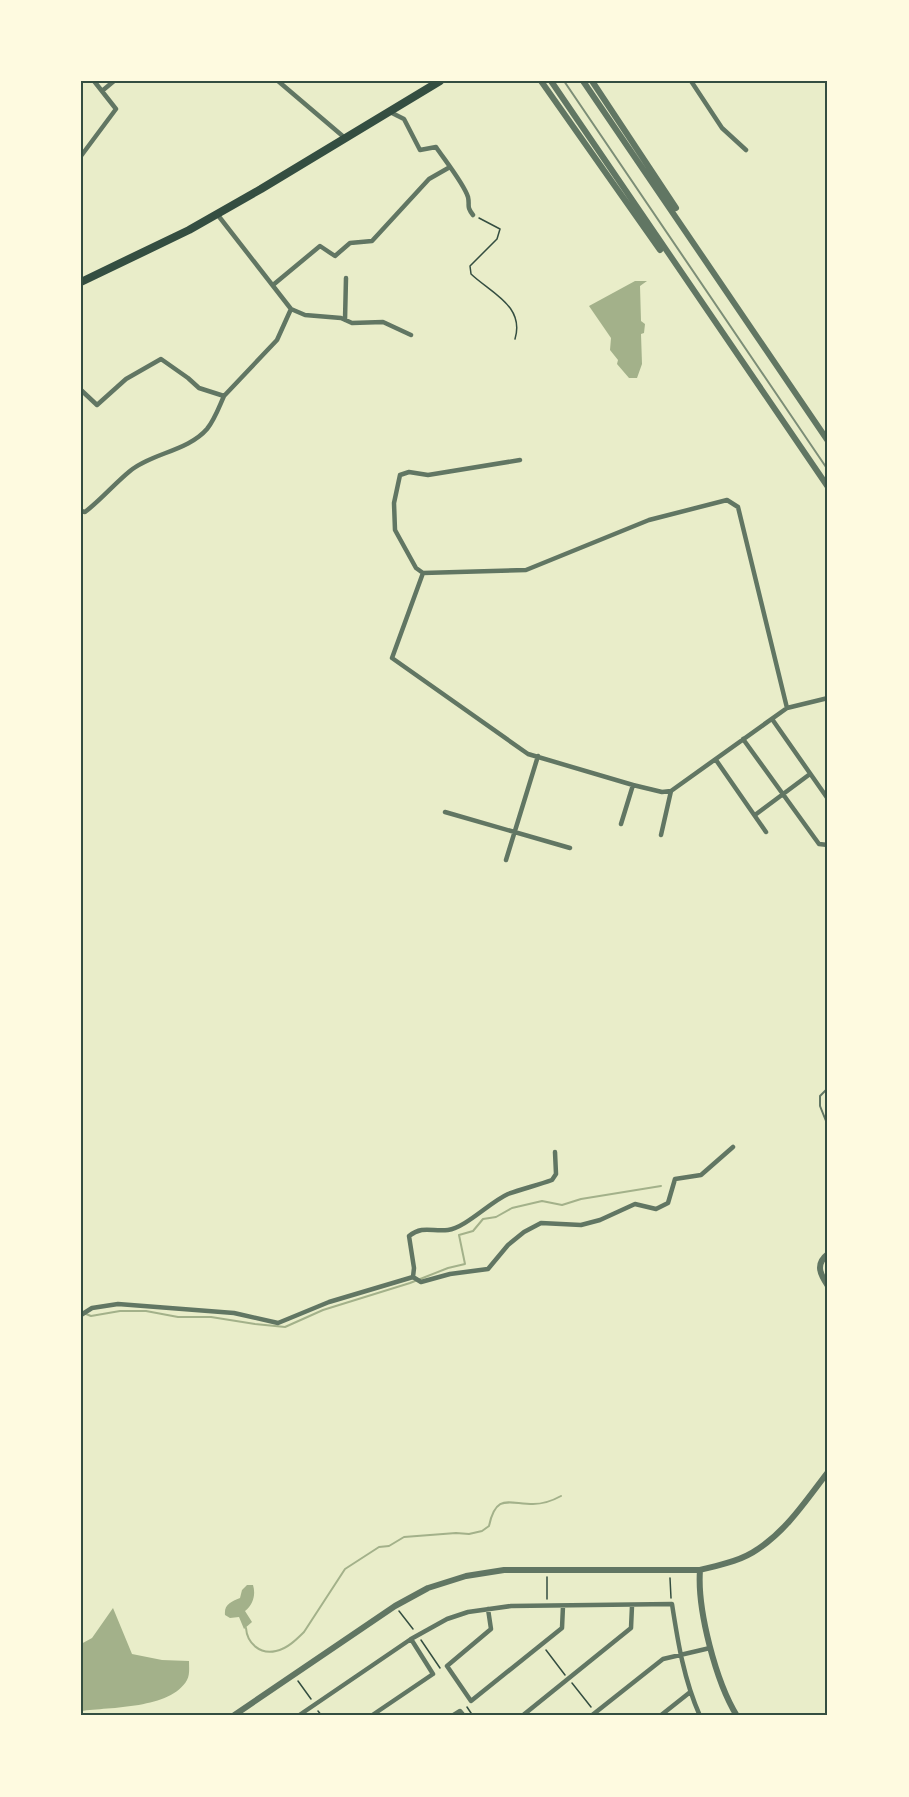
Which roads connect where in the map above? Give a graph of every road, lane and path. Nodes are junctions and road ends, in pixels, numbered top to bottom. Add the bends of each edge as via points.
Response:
1 (94, 81) edge
2 (114, 81) edge
3 (278, 81) edge
4 (440, 81) edge
5 (541, 81) edge
6 (551, 81) edge
7 (583, 81) edge
8 (592, 81) edge
9 (691, 81) edge
10 (102, 91) junction
11 (390, 112) junction
12 (345, 138) junction
13 (746, 150) dead end
14 (81, 156) edge
15 (450, 167) junction
16 (217, 214) junction
17 (473, 215) joint
18 (346, 278) dead end
19 (81, 282) edge
20 (273, 285) junction
21 (739, 308) junction
22 (291, 309) junction
23 (345, 320) junction
24 (716, 325) junction
25 (411, 335) dead end
26 (515, 339) dead end
27 (81, 390) edge
28 (224, 396) junction
29 (828, 441) edge
30 (520, 460) dead end
31 (828, 487) edge
32 (81, 511) edge
33 (423, 573) junction
34 (828, 700) edge
35 (787, 708) junction
36 (772, 719) junction
37 (743, 740) junction
38 (538, 756) junction
39 (716, 760) junction
40 (810, 774) junction
41 (633, 785) junction
42 (671, 791) junction
43 (782, 794) junction
44 (828, 799) edge
45 (445, 812) dead end
46 (755, 815) junction
47 (621, 824) dead end
48 (515, 831) junction
49 (766, 832) dead end
50 (661, 835) dead end
51 (828, 845) edge
52 (570, 848) dead end
53 (506, 860) dead end
54 (828, 1088) edge
55 (828, 1126) edge
56 (733, 1147) dead end
57 (555, 1152) dead end
58 (828, 1254) edge
59 (416, 1279) junction
60 (828, 1286) edge
61 (81, 1315) edge
62 (828, 1472) edge
63 (547, 1570) junction
64 (669, 1570) junction
65 (700, 1570) junction
66 (672, 1604) junction
67 (395, 1606) junction
68 (547, 1606) junction
69 (563, 1606) junction
70 (632, 1606) junction
71 (489, 1609) junction
72 (417, 1635) junction
73 (411, 1639) junction
74 (541, 1645) junction
75 (710, 1648) junction
76 (680, 1654) junction
77 (294, 1675) junction
78 (568, 1679) junction
79 (689, 1693) junction
80 (314, 1705) junction
81 (593, 1714) edge
82 (233, 1716) edge
83 (298, 1716) edge
84 (371, 1716) edge
85 (452, 1716) edge
86 (464, 1716) edge
87 (522, 1716) edge
88 (660, 1716) edge
89 (700, 1716) edge
90 (737, 1716) edge

1 - 10 street
2 - 10 street
3 - 12 street
4 - 11 main road
5 - 24 street
6 - 24 street
7 - 21 street
8 - 21 street
9 - 13 street via 722,128
10 - 14 street via 116,109
11 - 12 main road
11 - 15 street via 404,119 420,150 435,147
12 - 16 main road
15 - 17 street via 468,197 467,208
15 - 20 street via 429,179 372,241 350,243 335,256 320,246
16 - 19 main road
16 - 20 street
17 - 26 path via 500,229 497,239 471,266 471,274 502,298 514,313
18 - 23 street
20 - 22 street
21 - 29 street
22 - 23 street via 305,315
22 - 28 street via 277,340
23 - 25 street via 383,322
24 - 31 street
27 - 28 street via 97,405 126,380 161,359 199,388
28 - 32 street via 206,431 145,461 93,506
30 - 33 street via 428,475 400,475 394,503 395,530 416,568
33 - 35 street via 526,570 649,520 727,500 738,507
33 - 38 street via 392,658 528,753
34 - 35 street
35 - 36 street
36 - 37 street
36 - 40 street
37 - 39 street
37 - 43 street
38 - 41 street
38 - 48 street
39 - 42 street
39 - 46 street
40 - 43 street
40 - 44 street
41 - 42 street
41 - 47 street
42 - 50 street
43 - 46 street
43 - 51 street via 819,844
45 - 48 street
46 - 49 street
48 - 52 street
48 - 53 street
54 - 55 lane via 820,1096 820,1106
56 - 59 street via 701,1175 675,1179 668,1203 656,1209 635,1204 581,1226 541,1223 508,1245 488,1269 421,1282
57 - 59 street via 556,1174 552,1180 508,1194 450,1230 417,1230 409,1236
58 - 60 street via 819,1266
59 - 61 street via 329,1302 278,1323 234,1313 118,1304 92,1308
62 - 65 street via 790,1521 758,1550 730,1563
63 - 64 street
63 - 67 street via 504,1570 466,1576 428,1588
63 - 68 path
64 - 65 street
64 - 66 path
65 - 75 street
66 - 70 street
66 - 76 street
67 - 72 path
67 - 77 street
68 - 69 street
68 - 71 street
69 - 70 street
69 - 74 street via 562,1628
70 - 78 street via 631,1628
71 - 72 street via 447,1619
71 - 74 street via 491,1629 447,1666 471,1701
72 - 73 street
73 - 80 street
73 - 84 street via 434,1674
74 - 78 path
75 - 76 street
75 - 90 street
76 - 79 street
76 - 81 street via 663,1659
77 - 80 path
77 - 82 street
78 - 81 path
78 - 87 street
79 - 88 street
79 - 89 street
80 - 83 street
85 - 86 street via 460,1711

